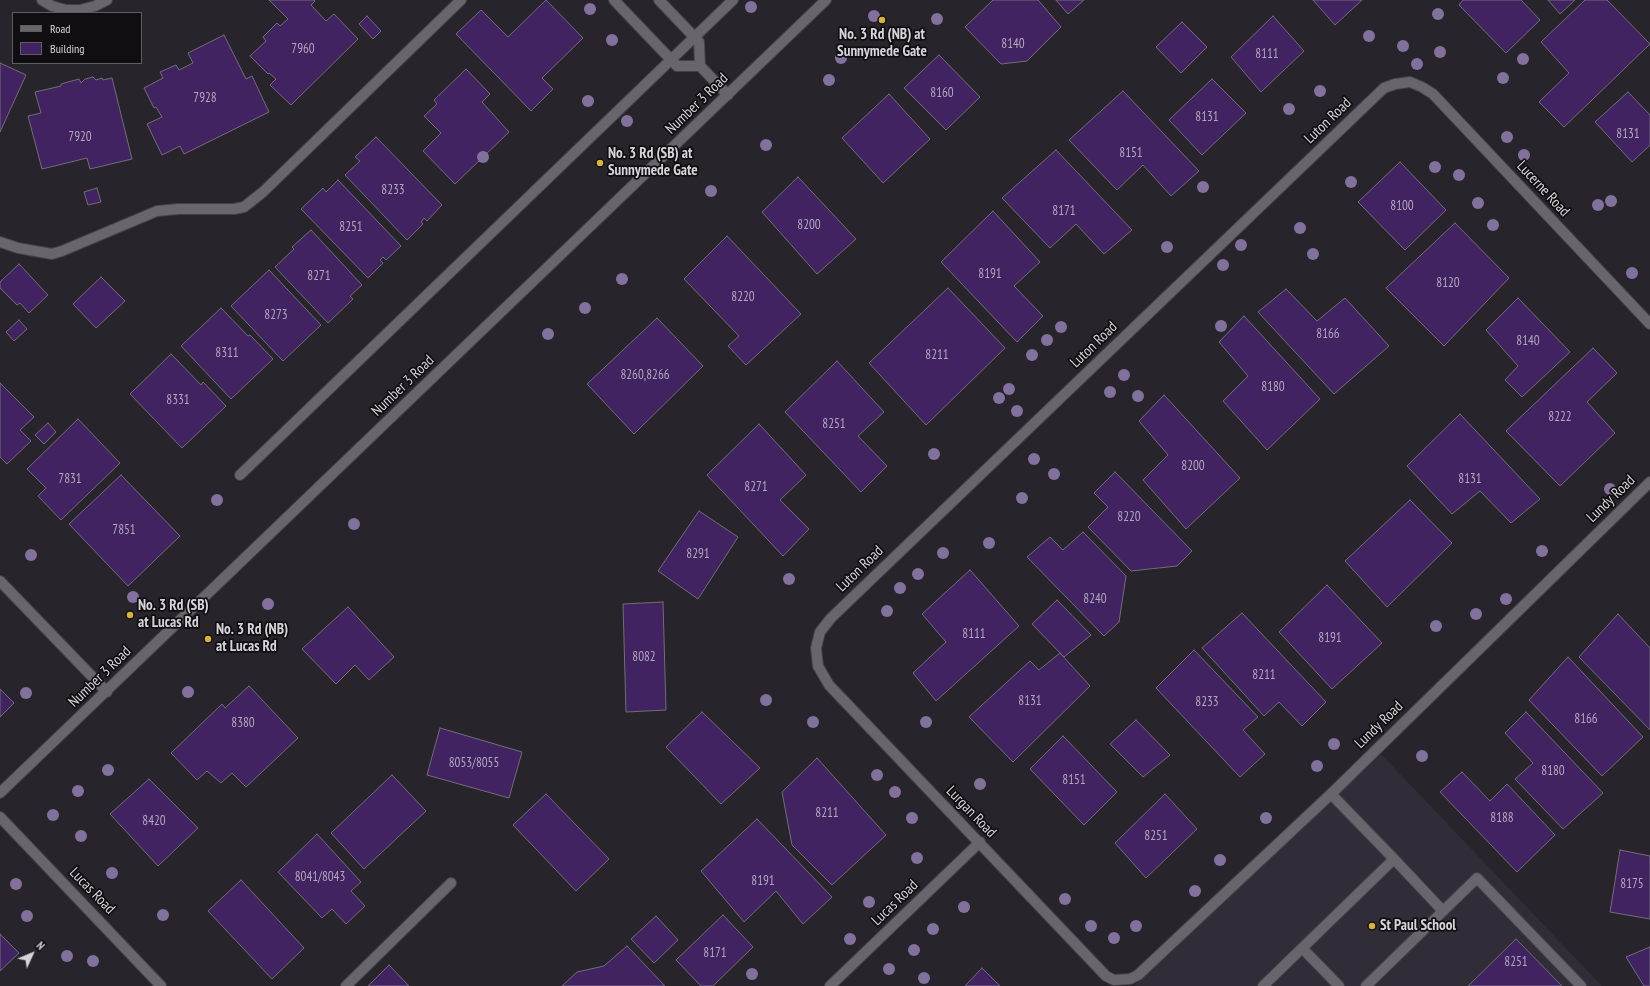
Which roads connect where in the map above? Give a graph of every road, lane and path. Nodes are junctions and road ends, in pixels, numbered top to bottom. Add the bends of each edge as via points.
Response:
1 (42, 0) edge
2 (107, 0) edge
3 (461, 0) edge
4 (614, 0) edge
5 (659, 0) edge
6 (733, 0) edge
7 (826, 0) edge
8 (694, 36) junction
9 (671, 60) junction
10 (700, 66) junction
11 (1410, 82) joint
12 (728, 95) junction
13 (0, 242) edge
14 (1650, 324) edge
15 (240, 475) dead end
16 (1650, 482) edge
17 (0, 581) edge
18 (816, 648) joint
19 (106, 692) junction
20 (0, 793) edge
21 (1331, 794) junction
22 (0, 817) edge
23 (980, 842) junction
24 (1394, 859) junction
25 (451, 883) dead end
26 (1443, 911) junction
27 (1302, 948) junction
28 (1123, 980) joint
29 (161, 986) edge
30 (346, 986) edge
31 (830, 986) edge
32 (1263, 986) edge
33 (1339, 986) edge
34 (1366, 986) edge
35 (1581, 986) edge

1 - 2 street via 66,10 80,10
3 - 13 street via 263,192 244,207 157,211 52,254
4 - 9 street
5 - 8 street
6 - 8 street
7 - 12 street, Number 3 Road
8 - 9 street
8 - 10 street via 699,42
9 - 10 street via 677,66
9 - 15 street
10 - 12 street
11 - 14 street, Lucerne Road via 1433,94
11 - 18 street, Luton Road via 1384,88 831,618 820,632
12 - 19 street, Number 3 Road
16 - 21 street, Lundy Road
17 - 19 street
18 - 23 street, Lurgan Road via 818,666 829,685
19 - 20 street, Number 3 Road
21 - 24 street
21 - 28 street, Lundy Road via 1138,975
22 - 29 street, Lucas Road
23 - 28 street, Lurgan Road via 1106,976 1114,980
23 - 31 street, Lucas Road
24 - 26 street
24 - 27 street
25 - 30 street
26 - 34 street
26 - 35 street via 1477,878
27 - 32 street
27 - 33 street

